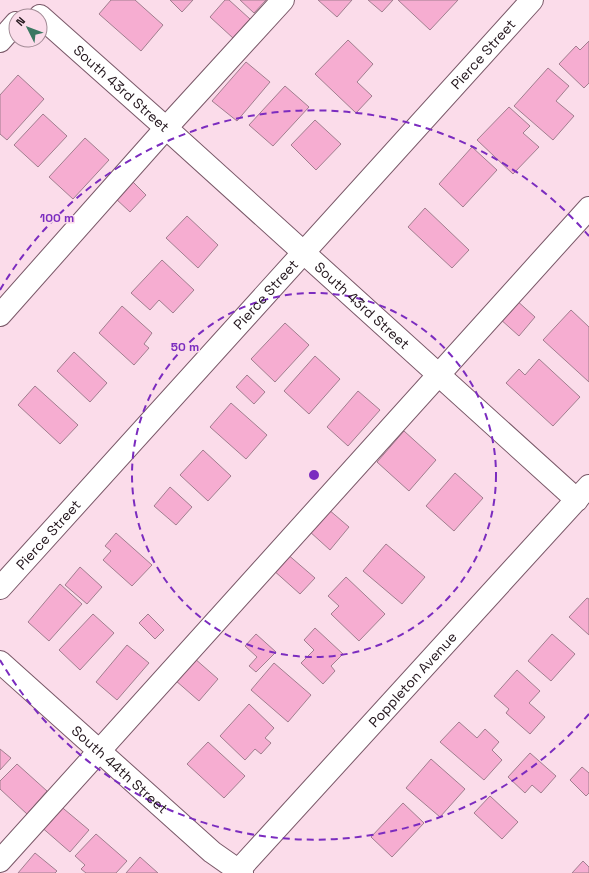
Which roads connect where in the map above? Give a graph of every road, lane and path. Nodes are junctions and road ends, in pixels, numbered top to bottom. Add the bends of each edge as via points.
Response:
1 (283, 0) edge
2 (532, 0) edge
3 (48, 27) edge
4 (8, 34) edge
5 (0, 41) edge
6 (166, 128) junction
7 (589, 208) edge
8 (303, 252) junction
9 (0, 315) edge
10 (440, 375) junction
11 (583, 493) edge
12 (0, 588) edge
13 (0, 662) edge
14 (100, 751) junction
15 (0, 861) edge
16 (239, 872) edge

1 - 6 street
2 - 8 street, Pierce Street
3 - 6 street, South 43rd Street
4 - 5 street
6 - 8 street, South 43rd Street
6 - 9 street
7 - 10 street
8 - 10 street, South 43rd Street
8 - 12 street, Pierce Street
10 - 11 street, South 43rd Street
10 - 14 street
11 - 16 street, Poppleton Avenue
13 - 14 street, South 44th Street
14 - 15 street
14 - 16 street, South 44th Street via 212,852

